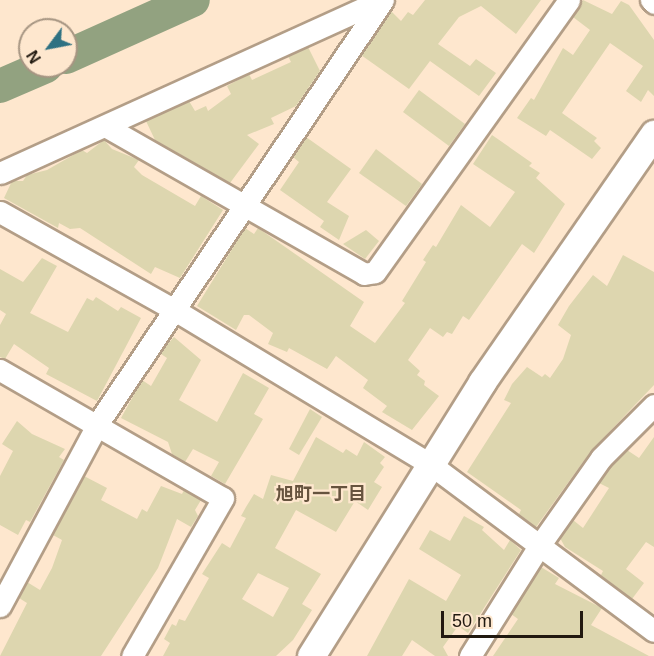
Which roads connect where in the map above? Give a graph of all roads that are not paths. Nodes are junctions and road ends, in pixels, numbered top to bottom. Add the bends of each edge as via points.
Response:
1 (382, 0) edge
2 (569, 0) edge
3 (651, 0) edge
4 (654, 3) edge
5 (105, 126) junction
6 (654, 134) edge
7 (0, 173) edge
8 (242, 205) junction
9 (0, 212) edge
10 (173, 309) junction
11 (0, 370) edge
12 (654, 405) edge
13 (98, 423) junction
14 (430, 464) junction
15 (539, 546) junction
16 (0, 606) edge
17 (654, 632) edge
18 (132, 656) edge
19 (311, 656) edge
20 (470, 656) edge

1 - 5 street
1 - 8 street
2 - 8 street via 375,272 364,274
3 - 4 street
5 - 7 street
5 - 8 street
6 - 14 street
8 - 10 street
9 - 10 street
10 - 13 street
10 - 14 street
11 - 13 street
12 - 15 street via 602,458
13 - 16 street
13 - 18 street via 223,498
14 - 15 street
14 - 19 street
15 - 17 street
15 - 20 street

